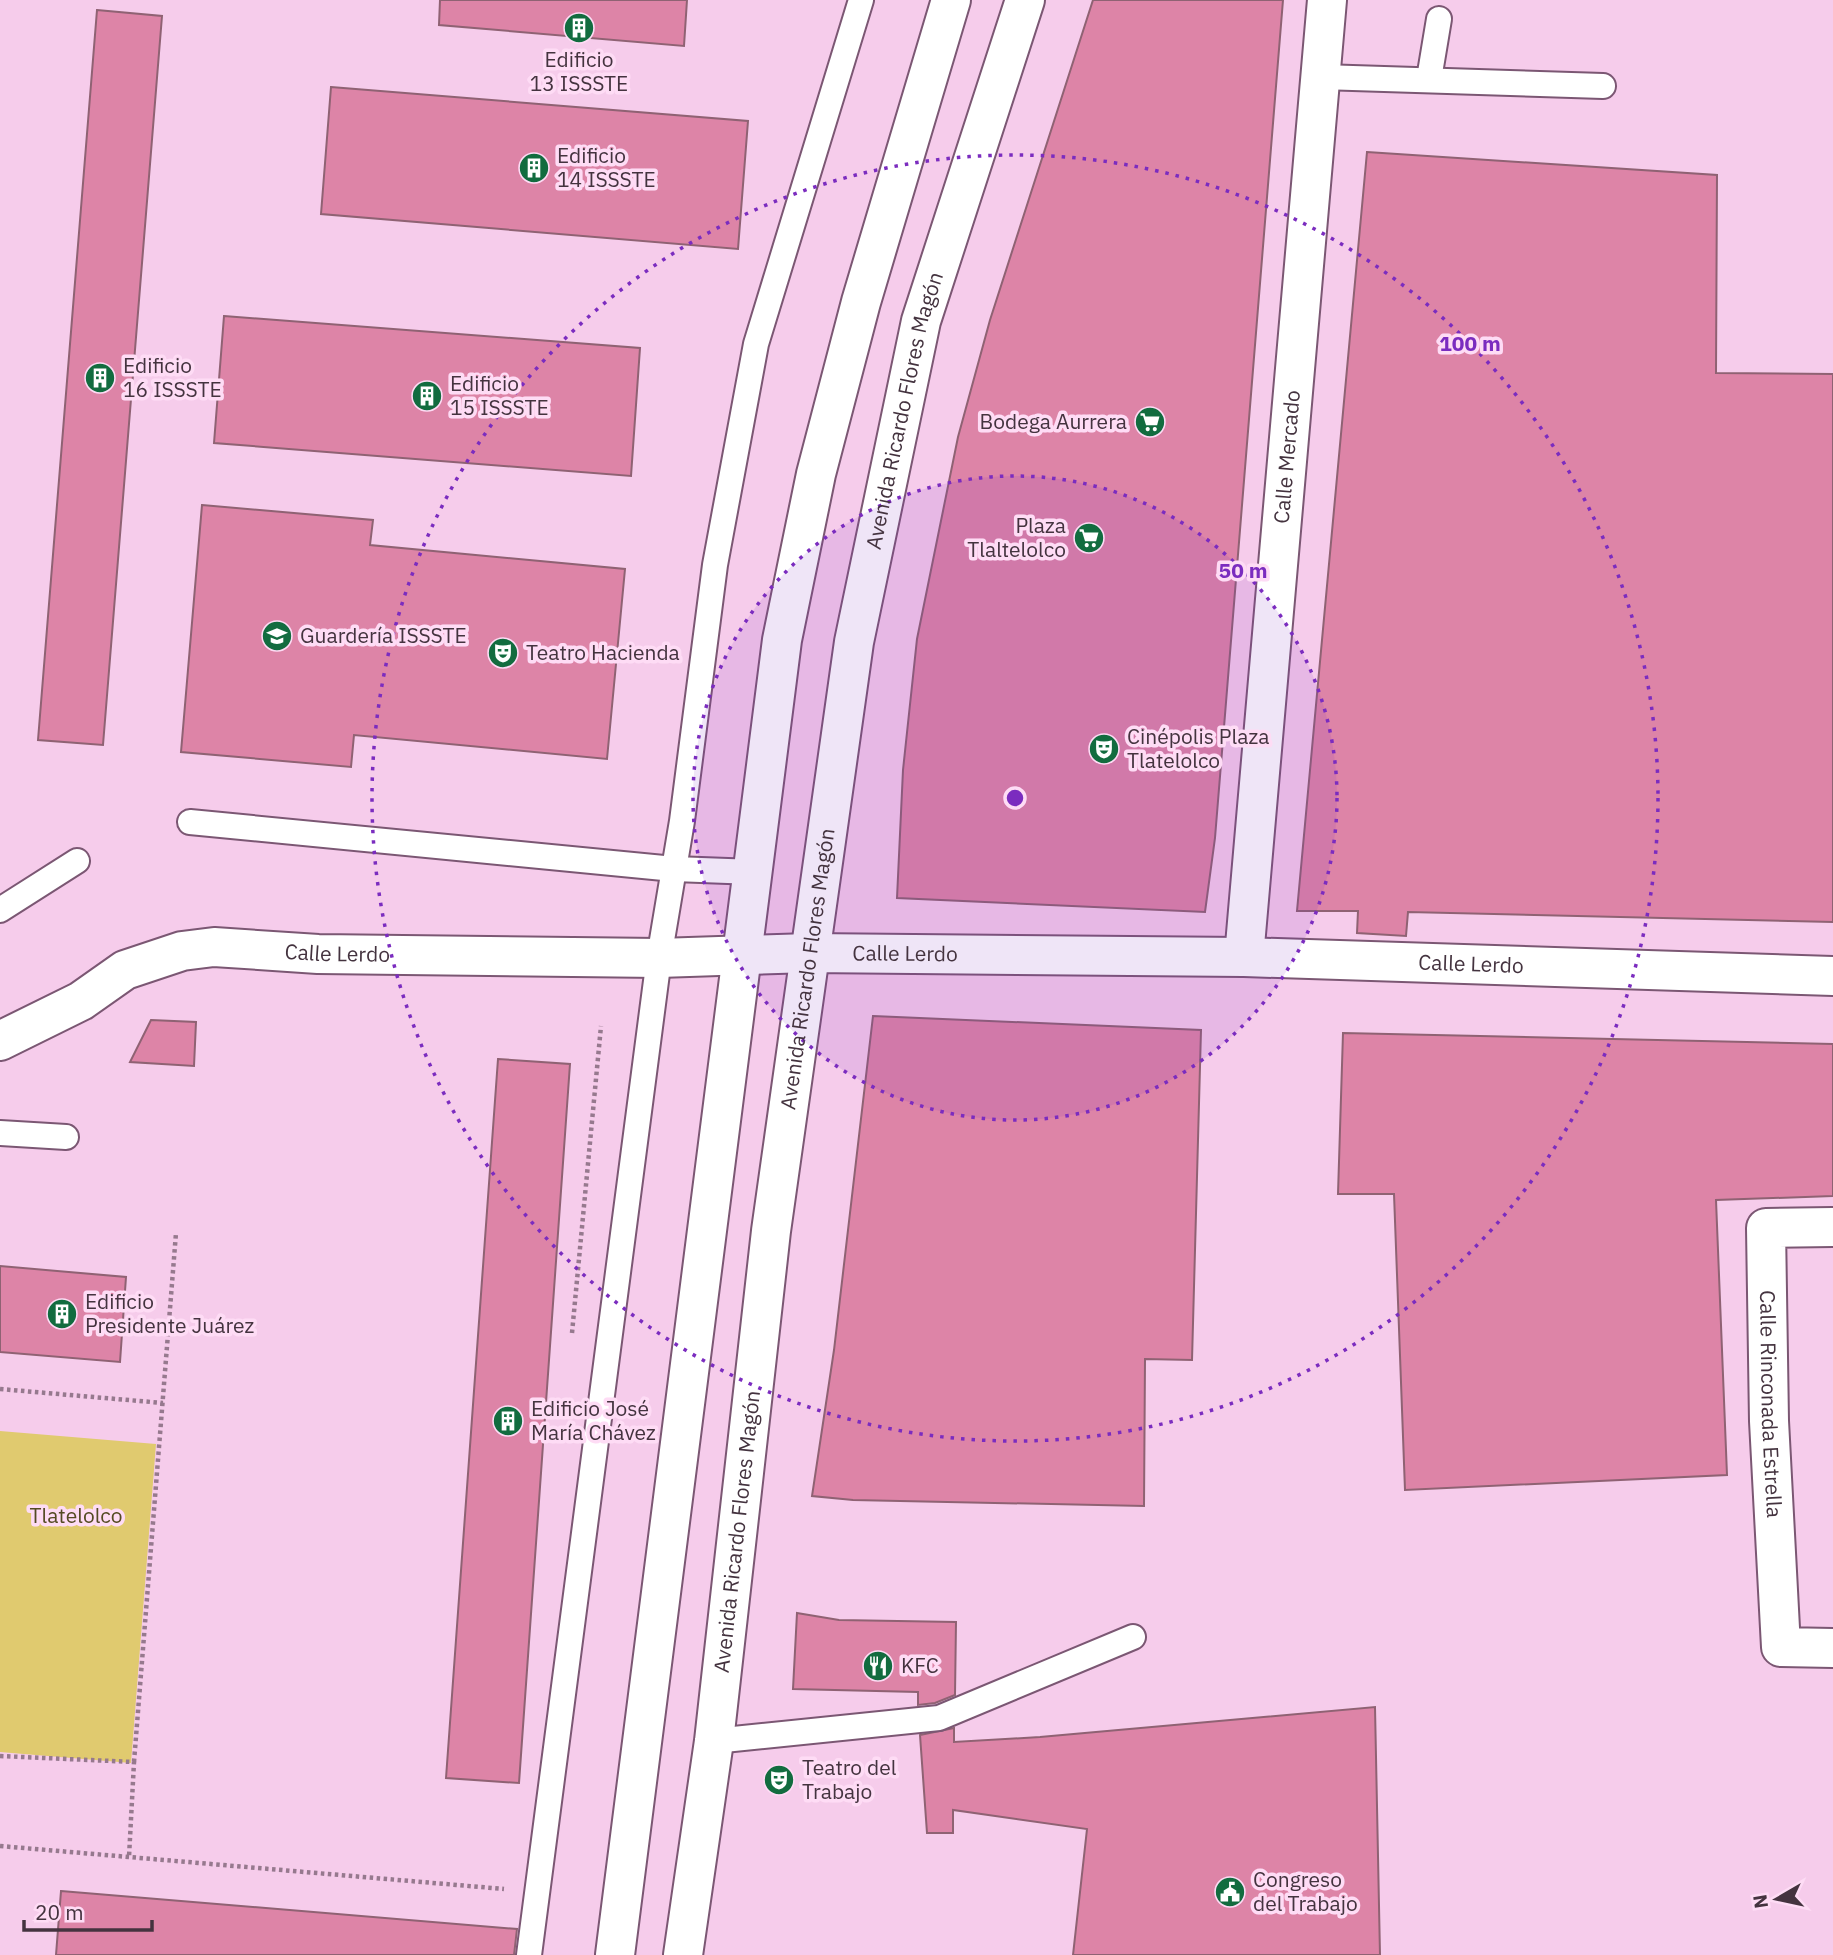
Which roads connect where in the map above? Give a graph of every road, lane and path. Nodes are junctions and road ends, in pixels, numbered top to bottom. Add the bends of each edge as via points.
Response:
1 (861, 0) edge
2 (951, 0) edge
3 (1025, 0) edge
4 (1327, 0) edge
5 (1438, 19) dead end
6 (1321, 77) junction
7 (1429, 79) junction
8 (1603, 86) dead end
9 (190, 822) dead end
10 (77, 861) dead end
11 (674, 869) junction
12 (755, 872) junction
13 (0, 910) edge
14 (809, 953) junction
15 (745, 954) junction
16 (1244, 957) junction
17 (659, 958) junction
18 (1833, 976) edge
19 (0, 1041) edge
20 (0, 1133) edge
21 (66, 1136) dead end
22 (1833, 1227) edge
23 (176, 1233) dead end
24 (0, 1390) edge
25 (163, 1403) junction
26 (1133, 1637) dead end
27 (1833, 1648) edge
28 (714, 1741) junction
29 (0, 1756) edge
30 (134, 1762) junction
31 (0, 1846) edge
32 (129, 1857) junction
33 (536, 1892) junction
34 (529, 1955) edge
35 (615, 1955) edge
36 (683, 1955) edge

1 - 11 lane via 755,344 715,565
2 - 12 main road via 861,302 816,474 782,640
3 - 14 main road, Avenida Ricardo Flores Magón via 920,321 854,642
4 - 6 main road, Calle Mercado
5 - 7 lane
6 - 7 lane
6 - 16 main road, Calle Mercado
7 - 8 lane
9 - 11 lane
10 - 13 lane
11 - 12 lane
11 - 17 lane
12 - 15 main road
14 - 15 main road, Calle Lerdo
14 - 16 main road, Calle Lerdo
14 - 28 main road, Avenida Ricardo Flores Magón via 771,1231
15 - 17 main road, Calle Lerdo
15 - 35 main road
16 - 18 main road, Calle Lerdo
17 - 19 main road, Calle Lerdo via 318,954 214,947 182,951 125,970 80,1001
17 - 33 lane
20 - 21 lane
22 - 27 main road, Calle Rinconada Estrella via 1766,1228 1769,1421 1781,1647
23 - 25 path
24 - 25 path
25 - 30 path
26 - 28 lane via 939,1717
28 - 36 main road, Avenida Ricardo Flores Magón
29 - 30 path
30 - 32 path
31 - 32 path
32 - 33 path
33 - 34 lane

